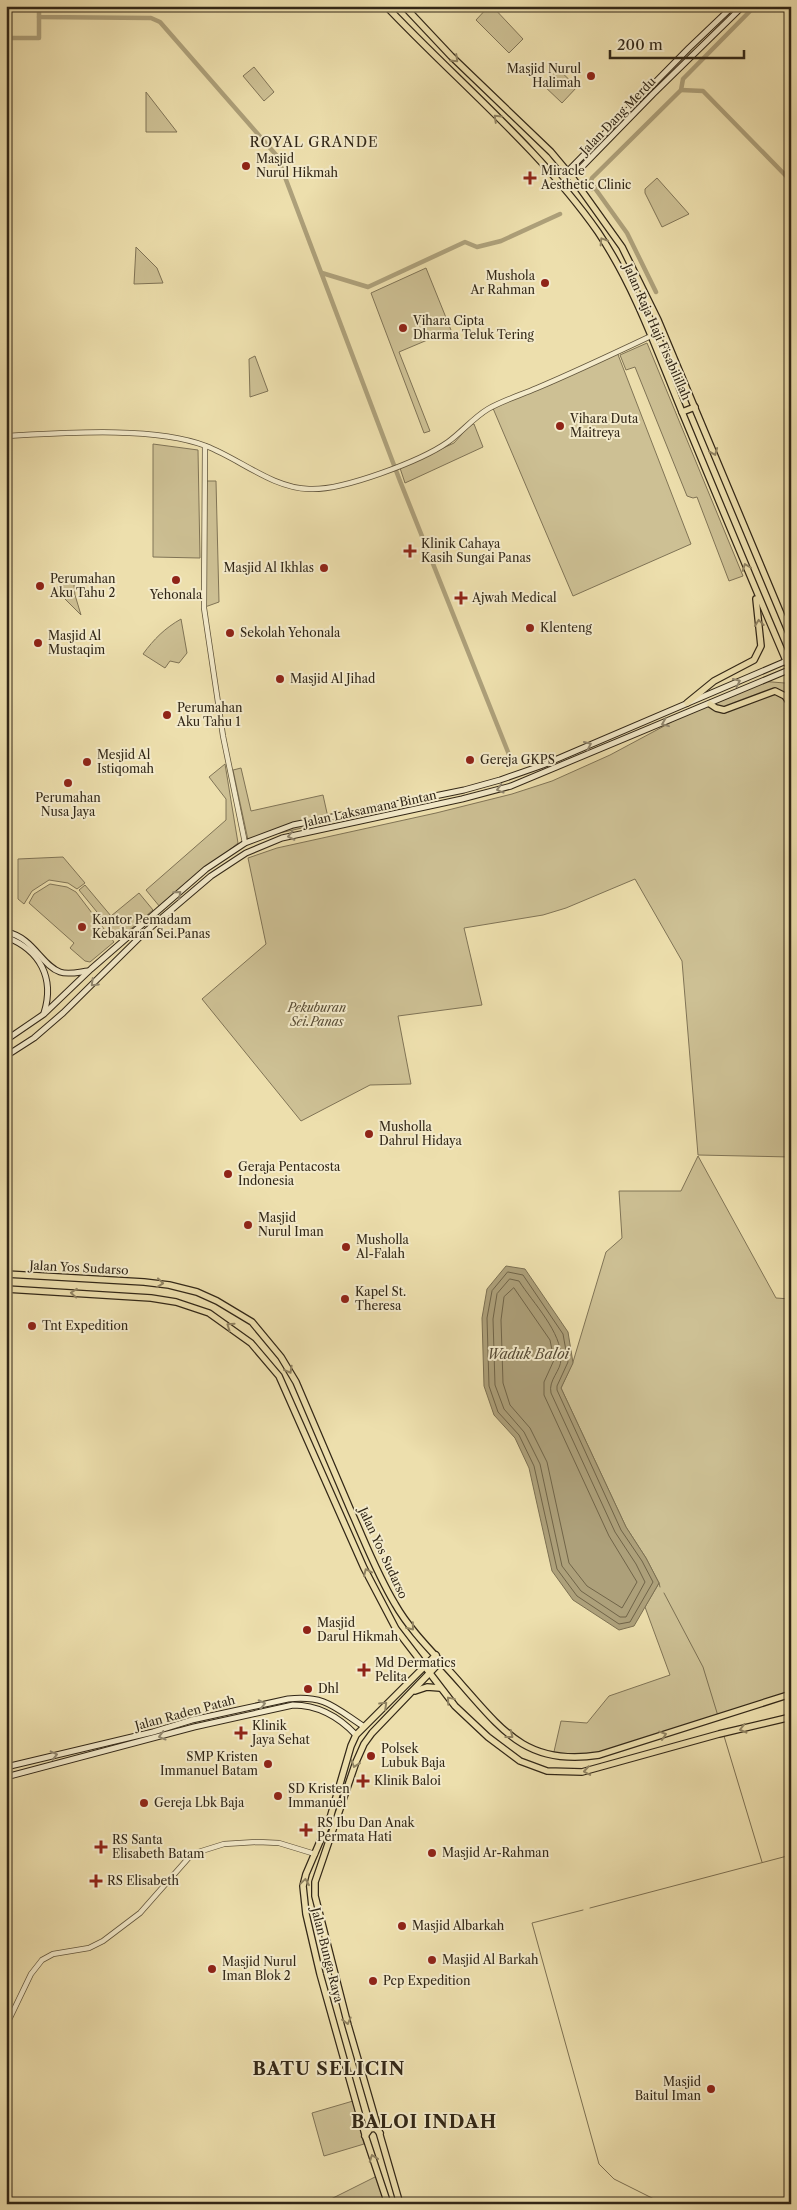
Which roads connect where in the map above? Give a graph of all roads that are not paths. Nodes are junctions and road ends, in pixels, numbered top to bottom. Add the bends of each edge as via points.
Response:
1 (386, 6) edge
2 (404, 6) edge
3 (743, 6) edge
4 (735, 8) edge
5 (421, 24) junction
6 (412, 34) junction
7 (588, 157) junction
8 (568, 171) junction
9 (572, 177) junction
10 (651, 336) junction
11 (695, 407) junction
12 (682, 412) junction
13 (6, 436) edge
14 (205, 446) junction
15 (756, 592) junction
16 (791, 638) edge
17 (788, 660) edge
18 (790, 670) edge
19 (687, 703) junction
20 (710, 704) junction
21 (791, 705) edge
22 (543, 765) junction
23 (546, 773) junction
24 (244, 843) junction
25 (6, 932) edge
26 (6, 937) edge
27 (89, 971) junction
28 (44, 1014) junction
29 (6, 1040) edge
30 (6, 1056) edge
31 (6, 1274) edge
32 (6, 1289) edge
33 (312, 1420) junction
34 (302, 1424) junction
35 (436, 1655) junction
36 (441, 1661) junction
37 (424, 1666) junction
38 (429, 1672) junction
39 (440, 1688) junction
40 (411, 1694) junction
41 (791, 1694) edge
42 (791, 1717) edge
43 (192, 1720) junction
44 (363, 1726) junction
45 (194, 1727) junction
46 (356, 1735) junction
47 (6, 1766) edge
48 (6, 1777) edge
49 (315, 1854) junction
50 (6, 2026) edge
51 (373, 2112) junction
52 (360, 2116) junction
53 (380, 2133) junction
54 (366, 2138) junction
55 (388, 2204) edge
56 (400, 2204) edge

1 - 6 main road, Jalan Raja Haji Fisabilillah
2 - 5 main road, Jalan Raja Haji Fisabilillah
3 - 4 main road, Jalan Dang Merdu
4 - 7 main road, Jalan Dang Merdu
5 - 6 main road
5 -> 8 main road, Jalan Raja Haji Fisabilillah
10 -> 6 main road, Jalan Raja Haji Fisabilillah via 612,255 582,211 524,145
7 - 8 main road, Jalan Dang Merdu
7 - 9 main road, Jalan Dang Merdu
8 - 9 main road, Jalan Raja Haji Fisabilillah
9 - 11 main road, Jalan Raja Haji Fisabilillah via 622,247 650,302
10 - 12 main road, Jalan Raja Haji Fisabilillah
10 - 14 street via 491,407 448,442 404,464 327,488 284,485
11 - 12 main road
11 -> 16 main road, Jalan Raja Haji Fisabilillah
15 -> 12 main road, Jalan Raja Haji Fisabilillah
13 - 14 street via 70,433 149,435
14 - 24 street via 204,608 223,736
15 - 17 main road, Jalan Raja Haji Fisabilillah
19 -> 15 main road via 714,682 754,660 761,636
17 - 18 main road, Jalan Raja Haji Fisabilillah
19 -> 17 main road, Jalan Laksamana Bintan
18 - 20 main road, Jalan Laksamana Bintan
22 -> 19 main road, Jalan Laksamana Bintan
20 - 21 main road via 724,710 775,692 785,696
20 -> 23 main road, Jalan Laksamana Bintan
22 - 23 main road
22 - 24 main road, Jalan Laksamana Bintan via 464,790 294,826
23 -> 30 main road, Jalan Laksamana Bintan via 462,800 282,838 246,853 211,876 144,934 63,1013
27 -> 24 main road, Jalan Laksamana Bintan via 206,869
25 - 27 main road via 20,936 57,970 65,973
26 - 28 main road via 18,941 44,969 48,993
27 - 28 main road, Jalan Laksamana Bintan
28 - 29 main road, Jalan Laksamana Bintan
31 -> 33 main road, Jalan Yos Sudarso via 169,1284 218,1301 252,1322 277,1352 296,1382
34 -> 32 main road, Jalan Yos Sudarso via 279,1376 260,1352 225,1322 199,1308 151,1298
33 - 34 main road
33 -> 35 main road, Jalan Yos Sudarso via 393,1602
37 -> 34 main road, Jalan Yos Sudarso via 384,1609
35 - 36 main road, Jalan Yos Sudarso
35 - 37 main road, Jalan Bunga Raya
36 - 38 main road, Jalan Bunga Raya
36 -> 41 main road, Jalan Yos Sudarso via 503,1730 529,1748 553,1756 583,1758 599,1755
37 - 38 main road, Jalan Yos Sudarso
44 -> 37 main road, Jalan Bunga Raya
38 - 39 main road, Jalan Yos Sudarso
38 - 40 main road, Jalan Bunga Raya
39 - 40 main road via 423,1688
42 -> 39 main road, Jalan Yos Sudarso via 590,1771 558,1772 528,1765 509,1754 461,1712
40 -> 51 main road, Jalan Bunga Raya via 372,1733 359,1752 315,1882 315,1896
43 -> 44 main road, Jalan Raden Patah via 304,1698 327,1702
43 - 45 main road
47 -> 43 main road, Jalan Raden Patah
44 - 46 main road, Jalan Bunga Raya
45 - 46 main road, Jalan Raden Patah via 302,1705 333,1716
45 -> 48 main road, Jalan Raden Patah
46 - 49 main road, Jalan Bunga Raya
49 - 50 street via 279,1843 258,1842 224,1844 192,1854 140,1913 103,1941 89,1948 53,1954 42,1960 31,1974
52 -> 49 main road, Jalan Bunga Raya via 306,1914 303,1883
51 - 52 main road via 372,2119 368,2121
51 - 53 main road, Jalan Bunga Raya
52 - 54 main road, Jalan Bunga Raya
53 - 54 main road via 375,2128 370,2129
53 - 56 main road, Jalan Bunga Raya
55 -> 54 main road, Jalan Bunga Raya

